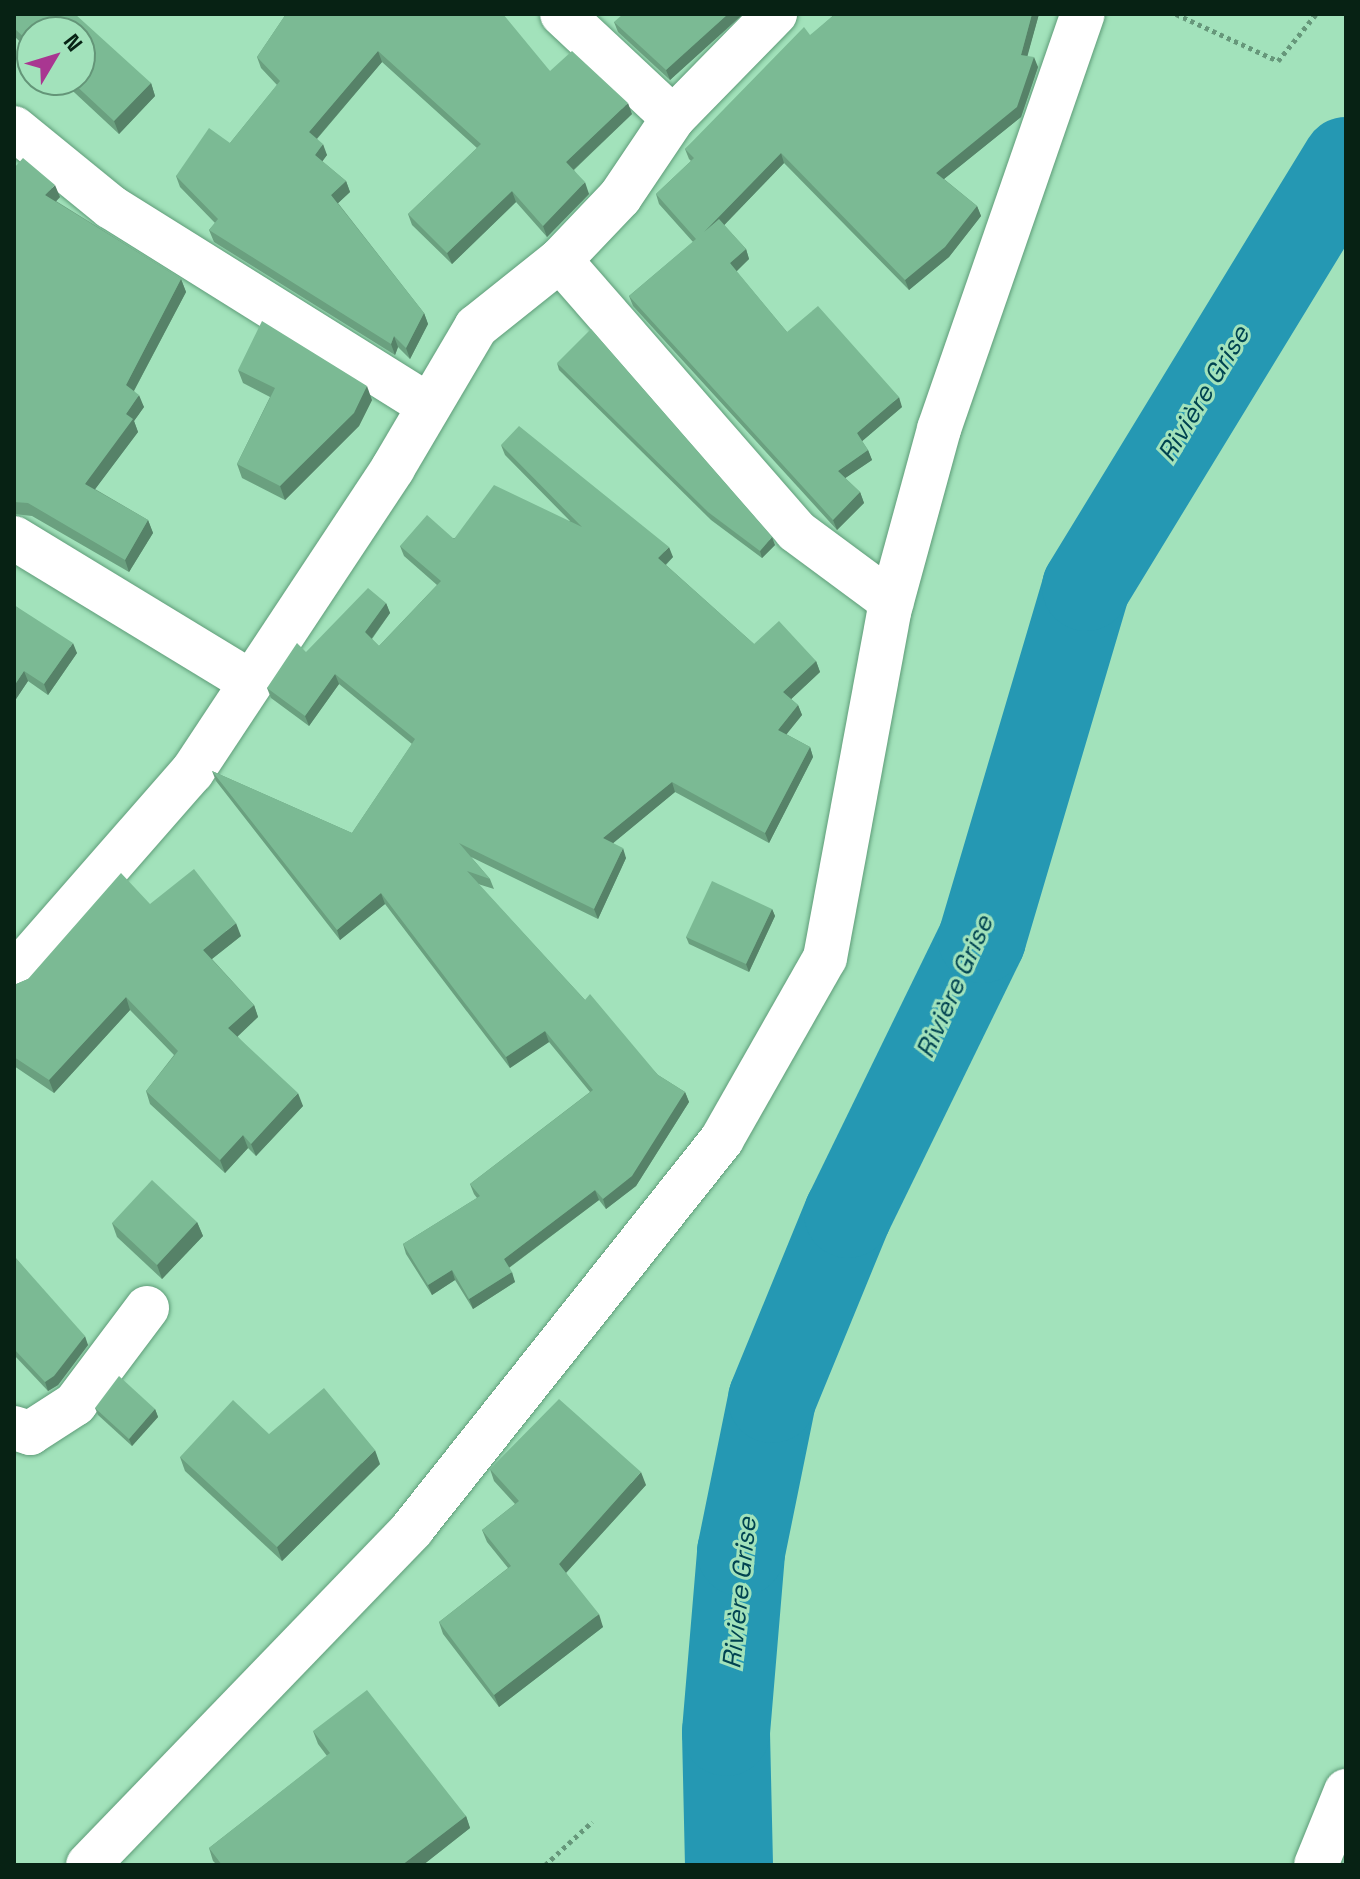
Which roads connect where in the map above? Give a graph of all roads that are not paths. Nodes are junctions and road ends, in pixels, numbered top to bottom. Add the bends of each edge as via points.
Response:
1 (562, 14) edge
2 (775, 14) edge
3 (1083, 14) edge
4 (673, 118) junction
5 (14, 128) edge
6 (560, 260) junction
7 (428, 405) junction
8 (14, 538) edge
9 (892, 602) junction
10 (251, 682) junction
11 (14, 975) edge
12 (147, 1308) dead end
13 (14, 1428) edge
14 (1346, 1791) edge
15 (88, 1865) edge
16 (1316, 1865) edge

1 - 4 street
2 - 4 street
3 - 9 street via 939,429
4 - 6 street via 620,197
5 - 7 street via 122,214
6 - 7 street via 476,327
6 - 9 street via 796,531
7 - 10 street
8 - 10 street
9 - 15 street via 825,958 722,1139 412,1529
10 - 11 street via 192,772
12 - 13 street via 75,1404 30,1433
14 - 16 street

